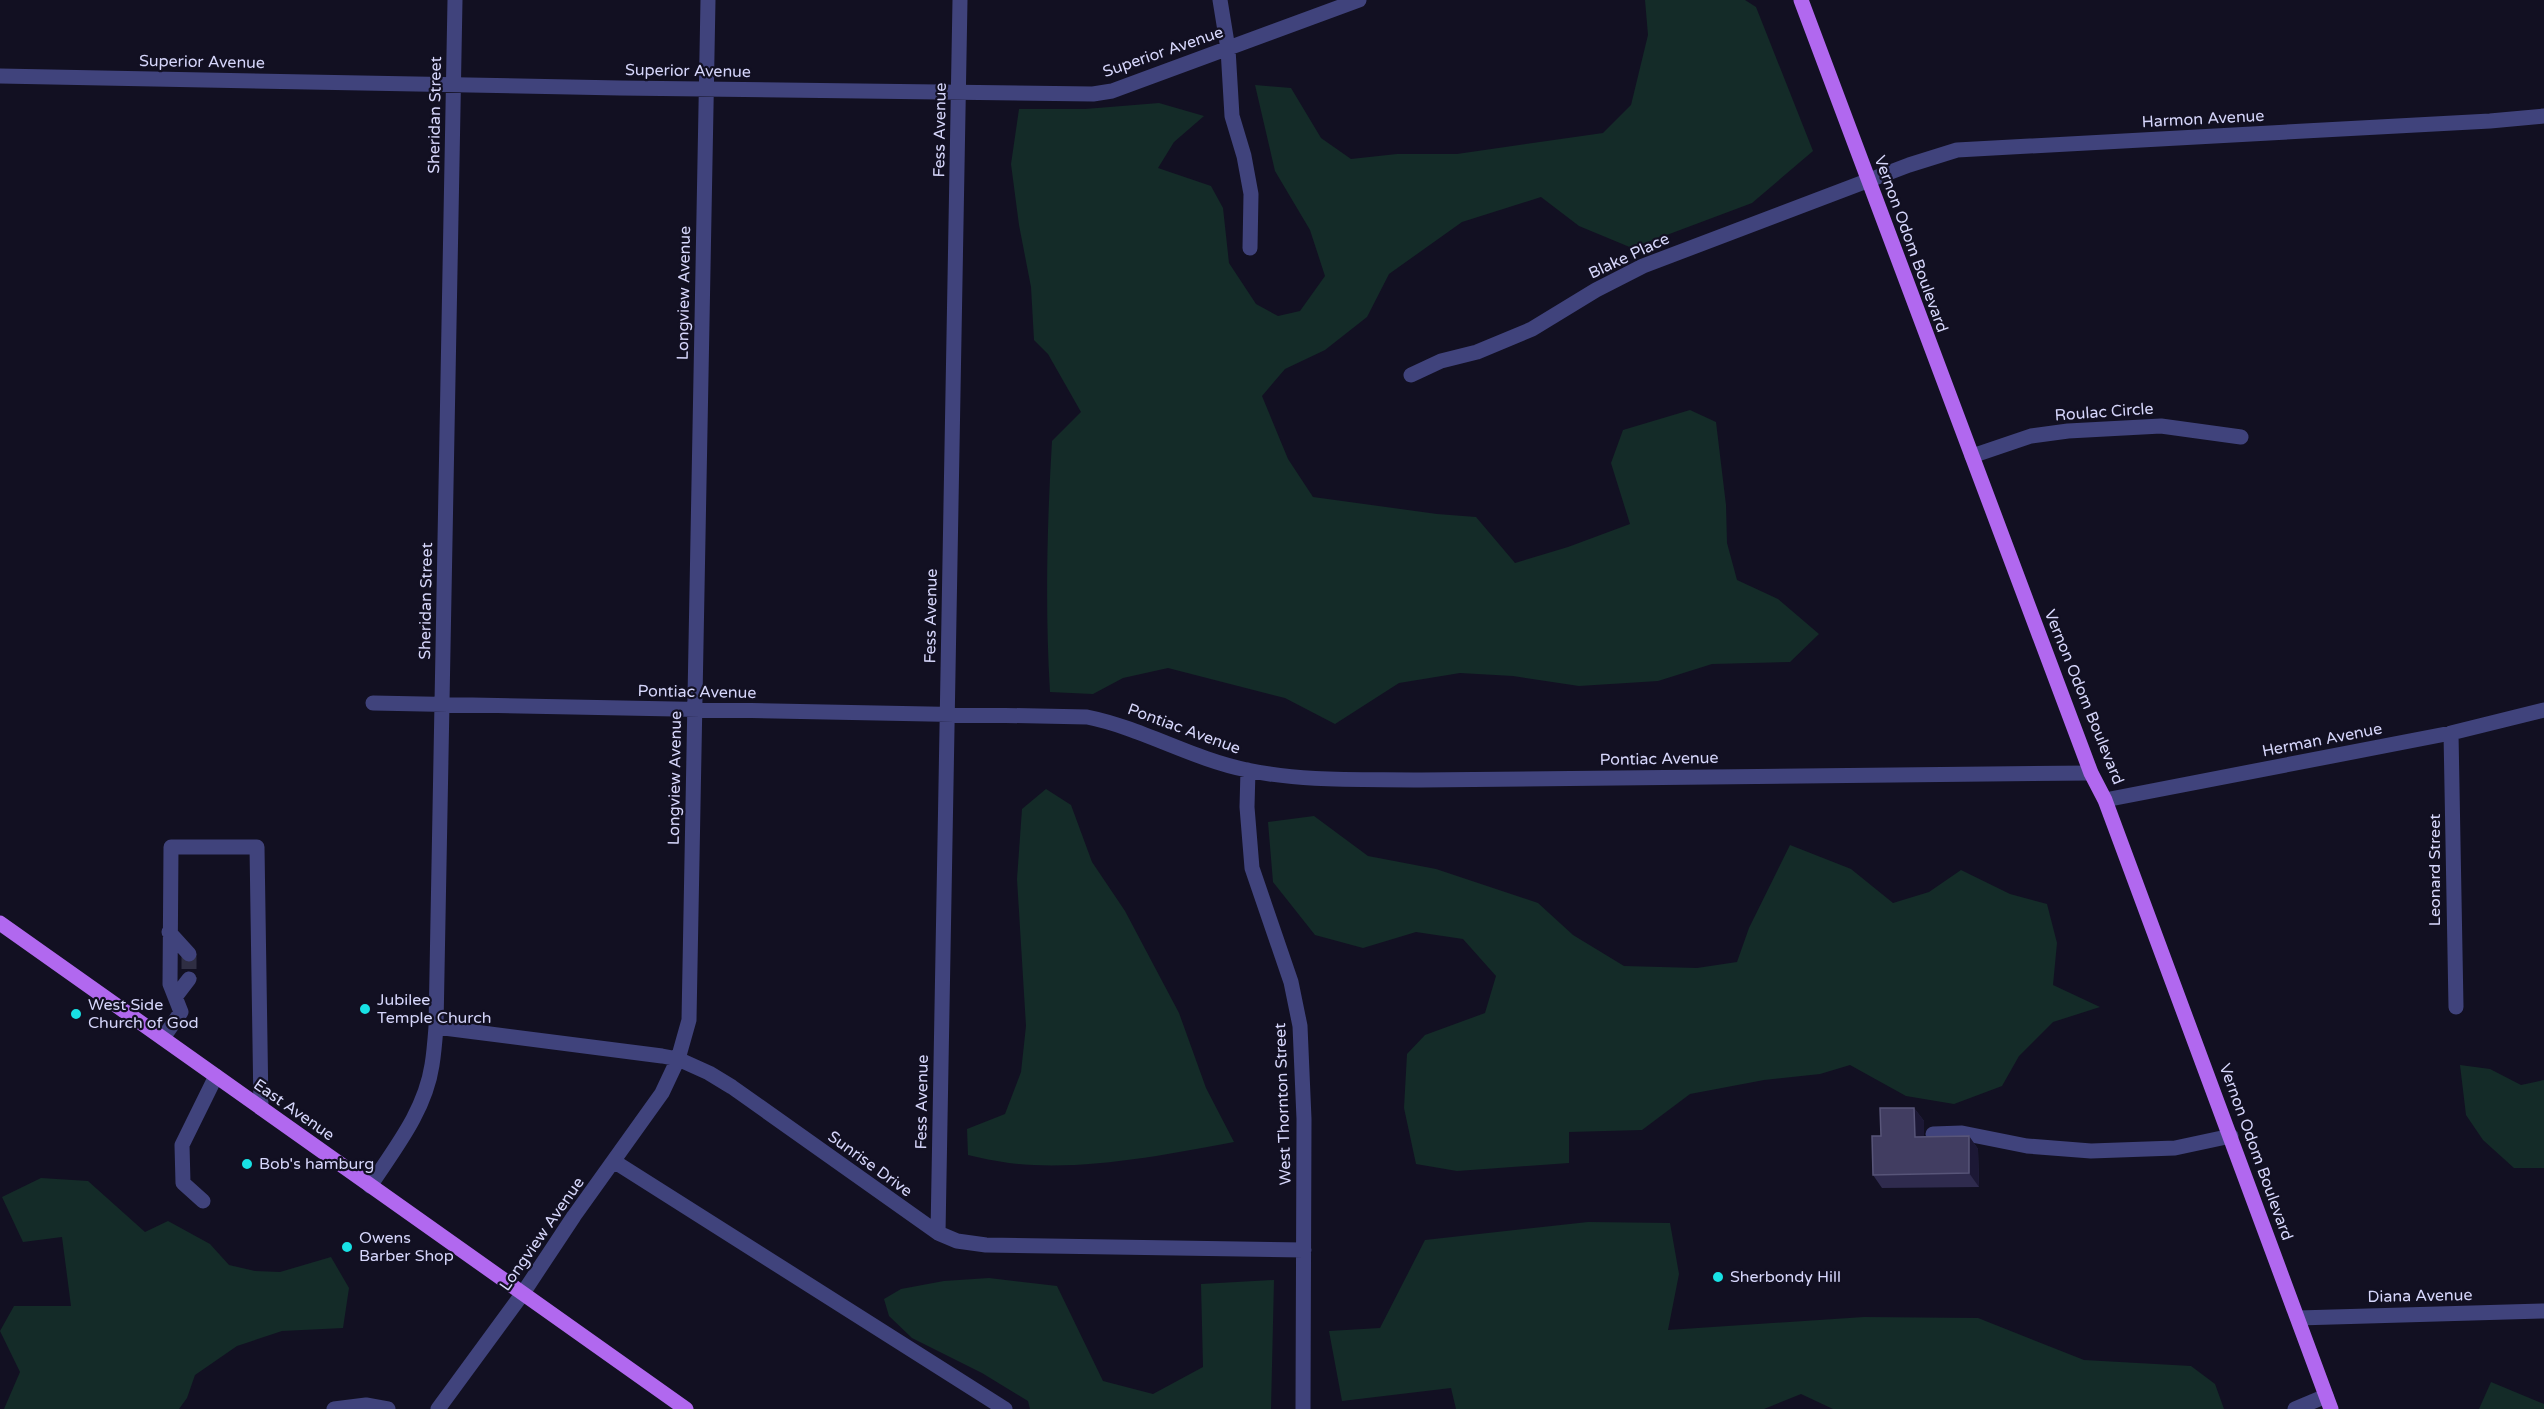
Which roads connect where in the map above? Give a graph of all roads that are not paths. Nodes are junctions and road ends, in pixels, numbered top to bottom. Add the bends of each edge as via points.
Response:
1 (455, 0) edge
2 (708, 0) edge
3 (960, 0) edge
4 (1220, 0) edge
5 (1359, 0) edge
6 (1801, 0) edge
7 (1228, 49) junction
8 (0, 76) edge
9 (453, 85) junction
10 (706, 89) junction
11 (958, 93) junction
12 (2544, 116) edge
13 (1869, 181) junction
14 (1250, 248) dead end
15 (1411, 375) dead end
16 (2241, 437) dead end
17 (1972, 456) junction
18 (373, 704) dead end
19 (442, 706) junction
20 (694, 710) junction
21 (2544, 710) edge
22 (947, 715) junction
23 (2451, 732) junction
24 (1248, 770) junction
25 (2091, 773) junction
26 (2105, 800) junction
27 (0, 922) edge
28 (170, 932) junction
29 (189, 954) tunnel mouth
30 (189, 979) tunnel mouth
31 (176, 996) junction
32 (2456, 1007) dead end
33 (436, 1028) junction
34 (163, 1038) junction
35 (678, 1059) junction
36 (216, 1076) junction
37 (261, 1108) junction
38 (1933, 1134) edge
39 (2231, 1136) junction
40 (615, 1162) junction
41 (370, 1185) junction
42 (203, 1201) dead end
43 (938, 1233) junction
44 (1304, 1250) junction
45 (523, 1293) junction
46 (2544, 1311) edge
47 (2298, 1318) junction
48 (2329, 1403) edge
49 (334, 1409) edge
50 (388, 1409) edge
51 (438, 1409) edge
52 (686, 1409) edge
53 (1005, 1409) edge
54 (1303, 1409) edge
55 (2295, 1409) edge

1 - 9 street, Sheridan Street
2 - 10 street, Longview Avenue
3 - 11 street, Fess Avenue
4 - 7 street
5 - 7 street, Superior Avenue
6 - 13 main road, Vernon Odom Boulevard
7 - 11 street, Superior Avenue via 1112,91
7 - 14 street via 1232,116 1251,194
8 - 9 street, Superior Avenue
9 - 10 street, Superior Avenue
9 - 19 street, Sheridan Street
10 - 11 street, Superior Avenue
10 - 20 street, Longview Avenue
11 - 22 street, Fess Avenue
12 - 13 street, Harmon Avenue via 1957,150
13 - 15 street, Blake Place via 1643,266 1532,329
13 - 17 main road, Vernon Odom Boulevard
16 - 17 street, Roulac Circle via 2161,426 2068,431 2022,438
17 - 25 main road, Vernon Odom Boulevard
18 - 19 street, Pontiac Avenue
19 - 20 street, Pontiac Avenue
19 - 33 street, Sheridan Street
20 - 22 street, Pontiac Avenue
20 - 35 street, Longview Avenue via 689,1020
21 - 23 street, Herman Avenue
22 - 24 street, Pontiac Avenue via 1087,717
22 - 43 street, Fess Avenue
23 - 26 street, Herman Avenue
23 - 32 street, Leonard Street
24 - 25 street, Pontiac Avenue via 1315,778 1409,780
24 - 44 street, West Thornton Street via 1252,868 1292,982 1300,1026 1304,1080
25 - 26 main road, Vernon Odom Boulevard
26 - 39 main road, Vernon Odom Boulevard
27 - 34 main road, East Avenue
28 - 29 street
28 - 31 street via 170,984
28 - 37 street via 171,847 257,847
30 - 31 street
31 - 34 street via 181,1012
33 - 35 street, Sunrise Drive
33 - 41 street, Sheridan Street via 432,1066 420,1105
34 - 36 main road, East Avenue
35 - 40 street, Longview Avenue via 662,1093
35 - 43 street, Sunrise Drive via 732,1087
36 - 37 main road, East Avenue
36 - 42 street via 182,1146 183,1183
37 - 41 main road, East Avenue
38 - 39 street via 1962,1133 2026,1146 2091,1151 2175,1148
39 - 47 main road, Vernon Odom Boulevard
40 - 45 street, Longview Avenue
40 - 53 street
41 - 45 main road, East Avenue
43 - 44 street, Sunrise Drive via 957,1241 986,1245
44 - 54 street, West Thornton Street
45 - 51 street, Longview Avenue
45 - 52 main road, East Avenue
46 - 47 street, Diana Avenue
47 - 48 main road, Vernon Odom Boulevard
48 - 55 street
49 - 50 street via 366,1405

